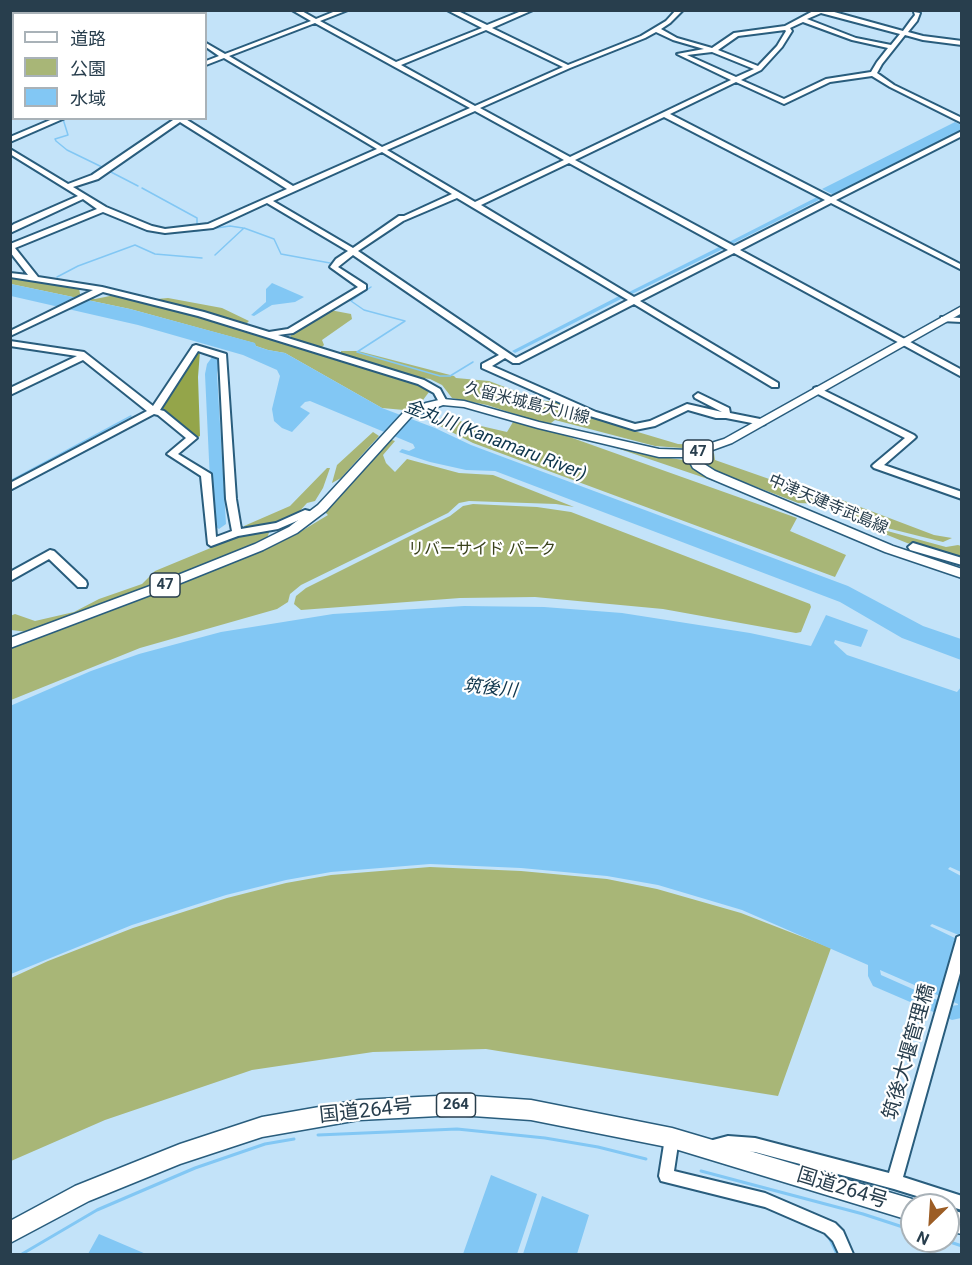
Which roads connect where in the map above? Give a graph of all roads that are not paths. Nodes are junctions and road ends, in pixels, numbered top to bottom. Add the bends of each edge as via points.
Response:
1 (295, 10) edge
2 (345, 10) edge
3 (450, 10) edge
4 (530, 10) edge
5 (680, 10) edge
6 (924, 10) edge
7 (819, 11) edge
8 (912, 12) edge
9 (801, 19) junction
10 (316, 22) junction
11 (487, 28) junction
12 (786, 28) junction
13 (656, 29) junction
14 (904, 34) junction
15 (962, 43) edge
16 (207, 46) edge
17 (892, 47) junction
18 (713, 50) junction
19 (224, 56) junction
20 (207, 63) edge
21 (395, 65) junction
22 (568, 68) junction
23 (759, 69) junction
24 (873, 74) junction
25 (737, 80) junction
26 (476, 109) junction
27 (664, 114) junction
28 (57, 120) edge
29 (178, 120) edge
30 (181, 120) edge
31 (962, 121) edge
32 (962, 133) edge
33 (10, 140) edge
34 (382, 151) junction
35 (10, 152) edge
36 (569, 159) junction
37 (66, 188) junction
38 (294, 190) junction
39 (457, 195) junction
40 (82, 197) junction
41 (831, 199) junction
42 (269, 201) junction
43 (475, 205) junction
44 (103, 209) junction
45 (13, 227) edge
46 (11, 247) edge
47 (734, 249) junction
48 (353, 251) junction
49 (962, 268) edge
50 (10, 274) edge
51 (36, 278) junction
52 (102, 290) junction
53 (633, 301) junction
54 (962, 309) edge
55 (944, 320) junction
56 (962, 321) edge
57 (10, 334) edge
58 (266, 334) junction
59 (10, 342) edge
60 (901, 342) junction
61 (505, 355) junction
62 (84, 356) junction
63 (962, 374) edge
64 (775, 385) dead end
65 (817, 390) junction
66 (10, 392) edge
67 (698, 396) dead end
68 (443, 402) junction
69 (153, 411) junction
70 (726, 415) junction
71 (762, 422) junction
72 (690, 454) junction
73 (10, 487) edge
74 (962, 496) edge
75 (314, 515) junction
76 (237, 533) junction
77 (913, 547) dead end
78 (962, 562) edge
79 (962, 574) edge
80 (10, 577) edge
81 (82, 584) dead end
82 (11, 642) edge
83 (962, 941) edge
84 (672, 1138) junction
85 (708, 1149) junction
86 (895, 1177) junction
87 (962, 1203) edge
88 (900, 1206) edge
89 (10, 1233) edge
90 (846, 1254) edge

1 - 10 street
2 - 10 street
3 - 11 street
4 - 11 street
5 - 13 street
6 - 8 street
7 - 9 street
7 - 14 street
8 - 14 street via 918,15
9 - 12 street
9 - 17 street via 854,39
10 - 19 street
10 - 21 street
11 - 21 street
11 - 22 street
12 - 18 street via 736,34
12 - 23 street via 789,31 779,47
13 - 18 street
13 - 22 street
14 - 15 street
14 - 17 street
16 - 19 street
17 - 24 street
18 - 23 street
18 - 25 street via 680,54
19 - 20 street
19 - 34 street
21 - 26 street
22 - 26 street
23 - 25 street
24 - 25 street via 828,80 784,102
24 - 31 street
25 - 27 street
26 - 34 street
26 - 36 street
27 - 36 street
27 - 41 street
28 - 33 street
29 - 37 street via 95,177
30 - 38 street
32 - 41 street
34 - 38 street
34 - 39 street
35 - 37 street
36 - 43 street
36 - 47 street
37 - 40 street
38 - 42 street
39 - 43 street
39 - 48 street via 402,218
40 - 44 street
40 - 45 street
41 - 47 street
41 - 49 street
42 - 44 street via 210,226 165,231
42 - 48 street
43 - 53 street
44 - 46 street
46 - 51 street
47 - 53 street
47 - 60 street
48 - 58 street via 334,267 363,287 290,331
48 - 61 street
50 - 51 street
51 - 52 street
52 - 57 street
52 - 58 street
53 - 61 street via 516,361
53 - 64 street
54 - 55 main road, 久留米城島大川線 / 47
55 - 56 street
55 - 60 main road, 久留米城島大川線 / 47
58 - 68 street via 421,382 437,391
59 - 62 street
60 - 63 street
60 - 65 main road, 久留米城島大川線 / 47
61 - 70 street via 485,366 623,424 644,426 687,407
62 - 66 street
62 - 69 street
65 - 71 main road, 久留米城島大川線 / 47
65 - 74 street via 911,436 877,466
67 - 70 street via 726,410
68 - 72 main road, 久留米城島大川線 / 47 via 659,453
68 - 75 main road, 久留米城島大川線 / 47 via 407,415
69 - 73 street
69 - 76 street via 192,438 172,454 206,474 211,542
69 - 76 street via 196,348 224,356 231,498
70 - 71 street
71 - 72 main road, 久留米城島大川線 / 47 via 728,441
72 - 79 main road, 中津天建寺武島線 via 697,465 711,474 890,549
75 - 76 street via 305,513 278,526
75 - 82 main road, 久留米城島大川線 / 47 via 259,547
77 - 78 street
80 - 81 street via 50,554
83 - 86 street, 筑後大堰管理橋
84 - 85 highway, 国道264号 / 264
84 - 89 highway, 国道264号 / 264 via 531,1110 458,1105 358,1110 262,1127 180,1154 82,1194
84 - 90 street via 666,1176 765,1200 830,1228
85 - 86 street via 728,1143 756,1145
85 - 88 highway, 国道264号 / 264
86 - 87 street

